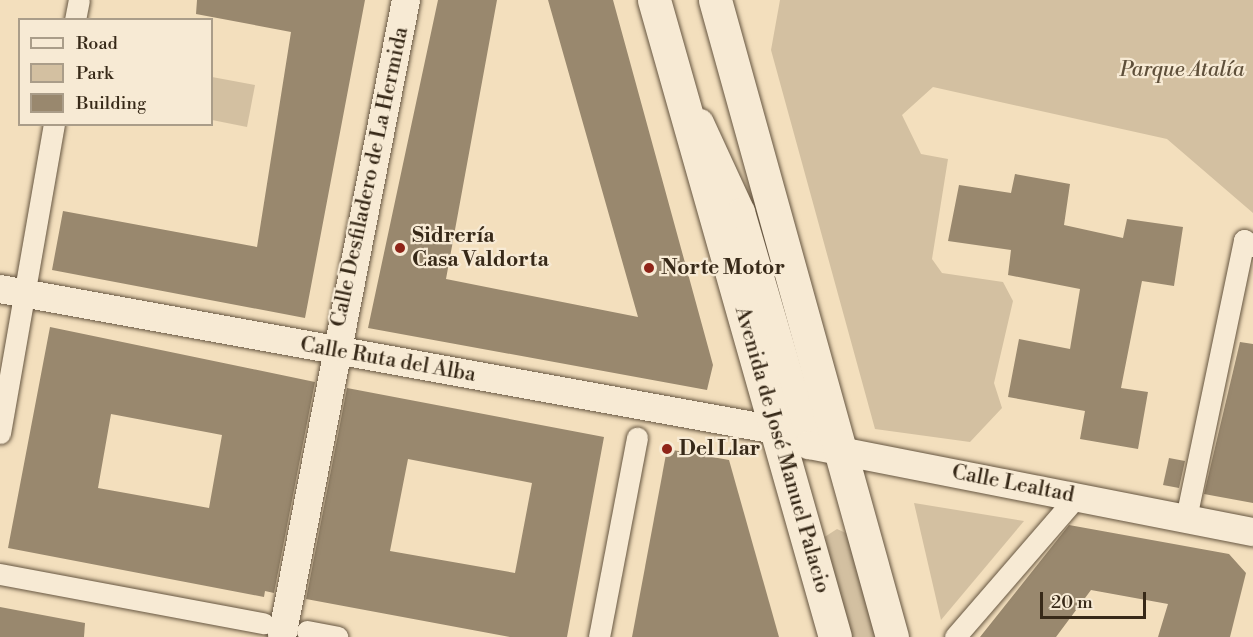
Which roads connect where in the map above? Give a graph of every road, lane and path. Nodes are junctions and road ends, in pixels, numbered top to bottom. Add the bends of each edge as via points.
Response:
1 (79, 0) edge
2 (406, 0) edge
3 (654, 0) edge
4 (715, 0) edge
5 (75, 18) edge
6 (669, 55) junction
7 (53, 126) edge
8 (1253, 246) edge
9 (11, 291) edge
10 (335, 349) junction
11 (776, 430) junction
12 (0, 433) edge
13 (637, 438) dead end
14 (840, 451) junction
15 (1077, 496) junction
16 (1186, 518) junction
17 (1253, 532) edge
18 (0, 574) edge
19 (284, 631) edge
20 (337, 637) edge
21 (599, 637) edge
22 (835, 637) edge
23 (892, 637) edge
24 (955, 637) edge

1 - 5 street
2 - 10 street, Calle Desfiladero de La Hermida
3 - 6 main road, Avenida de José Manuel Palacio
4 - 14 main road
6 - 11 main road, Avenida de José Manuel Palacio
6 - 14 street, Avenida de José Manuel Palacio via 741,212 809,445
7 - 9 street
8 - 16 street via 1244,240
9 - 10 street, Calle Ruta del Alba
9 - 12 street
10 - 11 street, Calle Ruta del Alba
10 - 19 street, Calle Desfiladero de La Hermida
11 - 22 main road, Avenida de José Manuel Palacio
13 - 21 street
14 - 15 street, Calle Lealtad
14 - 23 main road
15 - 16 street, Calle Lealtad
15 - 24 street
16 - 17 street, Calle Lealtad
18 - 19 street
19 - 20 street

